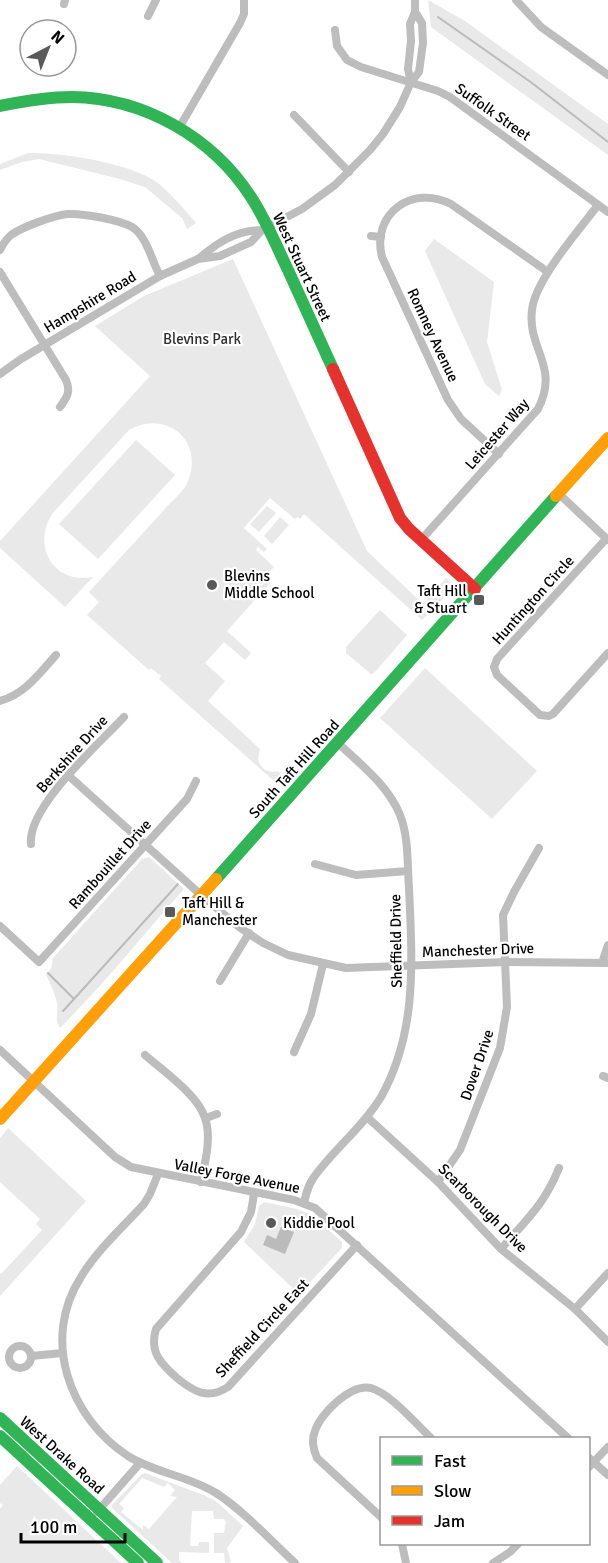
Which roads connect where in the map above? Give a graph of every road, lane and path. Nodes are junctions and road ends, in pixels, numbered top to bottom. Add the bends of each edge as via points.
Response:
1 (156, 0) edge
2 (244, 0) edge
3 (415, 0) edge
4 (516, 0) edge
5 (148, 16) dead end
6 (335, 30) dead end
7 (608, 75) edge
8 (411, 82) junction
9 (0, 106) edge
10 (294, 115) dead end
11 (180, 128) junction
12 (350, 172) junction
13 (425, 186) dead end
14 (427, 196) junction
15 (598, 205) junction
16 (608, 212) edge
17 (265, 228) junction
18 (0, 250) edge
19 (198, 259) junction
20 (0, 272) edge
21 (548, 272) junction
22 (160, 276) junction
23 (44, 345) junction
24 (0, 374) edge
25 (60, 407) dead end
26 (608, 438) edge
27 (499, 454) junction
28 (558, 494) junction
29 (607, 539) edge
30 (421, 540) junction
31 (475, 589) junction
32 (608, 653) edge
33 (56, 655) dead end
34 (0, 701) edge
35 (124, 717) dead end
36 (338, 743) junction
37 (69, 776) junction
38 (196, 781) dead end
39 (31, 844) dead end
40 (145, 845) junction
41 (539, 848) dead end
42 (315, 864) dead end
43 (408, 871) junction
44 (201, 895) junction
45 (0, 926) edge
46 (249, 933) junction
47 (608, 945) edge
48 (506, 962) junction
49 (605, 963) edge
50 (323, 964) junction
51 (413, 966) junction
52 (220, 981) dead end
53 (0, 1050) edge
54 (294, 1052) dead end
55 (145, 1055) dead end
56 (35, 1080) junction
57 (217, 1114) dead end
58 (367, 1117) junction
59 (206, 1118) junction
60 (0, 1119) edge
61 (559, 1168) dead end
62 (158, 1174) junction
63 (201, 1182) junction
64 (438, 1182) junction
65 (254, 1194) junction
66 (304, 1203) junction
67 (357, 1245) junction
68 (501, 1249) junction
69 (608, 1273) edge
70 (575, 1309) junction
71 (608, 1342) edge
72 (63, 1353) junction
73 (31, 1356) dead end
74 (0, 1418) edge
75 (0, 1436) edge
76 (430, 1437) edge
77 (567, 1437) edge
78 (608, 1447) edge
79 (590, 1462) edge
80 (141, 1463) junction
81 (608, 1475) edge
82 (99, 1509) junction
83 (380, 1517) edge
84 (90, 1519) junction
85 (402, 1545) edge
86 (517, 1545) edge
87 (506, 1560) edge
88 (138, 1563) edge
89 (157, 1563) edge
90 (295, 1563) edge
91 (406, 1563) edge
92 (493, 1563) edge

1 - 5 street
2 - 11 street via 240,23
3 - 8 street, Hampshire Road via 410,24
4 - 7 street via 541,27
6 - 8 street, Suffolk Street via 337,46 347,60
8 - 12 street, Hampshire Road via 392,121
8 - 15 street, Suffolk Street via 450,97
9 - 11 main road, West Stuart Street via 56,97 94,98 130,106
10 - 12 street
11 - 17 main road, West Stuart Street via 225,164 250,195
12 - 17 street, Hampshire Road via 309,204
13 - 14 street
14 - 21 street via 451,204
14 - 27 street, Romney Avenue via 411,199 392,212 376,236 448,400 461,419
15 - 16 street, Suffolk Street
15 - 21 street, Leicester Way
17 - 19 street, Hampshire Road via 246,230 214,245
17 - 19 street, Hampshire Road via 251,242 228,253
17 - 30 main road, West Stuart Street via 394,508
18 - 22 street via 15,232 58,216 79,214 133,228
19 - 22 street, Hampshire Road
20 - 23 street
21 - 27 street, Leicester Way via 534,298 531,319 545,367 543,397 533,417
22 - 23 street, Hampshire Road
23 - 24 street, Hampshire Road
23 - 25 street via 69,387
26 - 28 main road, South Taft Hill Road
27 - 30 street, Leicester Way
28 - 29 street
28 - 31 main road, South Taft Hill Road
29 - 32 street, Huntington Circle via 497,659 494,667 497,675 540,715 549,716
30 - 31 main road, West Stuart Street
31 - 36 main road, South Taft Hill Road
33 - 34 street via 27,687
35 - 37 street, Berkshire Drive
36 - 43 street, Sheffield Drive via 393,800 405,829
36 - 44 main road, South Taft Hill Road
37 - 39 street, Berkshire Drive via 39,813
37 - 40 street, Manchester Drive
38 - 40 street, Rambouillet Drive via 187,799
40 - 44 street, Manchester Drive
40 - 45 street, Rambouillet Drive via 39,962
41 - 48 street, Dover Drive via 503,915
42 - 43 street via 356,875
43 - 51 street, Sheffield Drive
44 - 46 street, Manchester Drive
44 - 56 main road, South Taft Hill Road
46 - 50 street, Manchester Drive via 276,950
46 - 52 street
47 - 49 street
48 - 49 street, Manchester Drive
48 - 51 street, Manchester Drive
48 - 64 street, Dover Drive via 507,1007 500,1048 460,1150
50 - 51 street, Manchester Drive via 346,968
50 - 54 street via 311,1014
51 - 58 street, Sheffield Drive via 410,1009 401,1049 389,1080
53 - 56 street, Valley Forge Avenue
55 - 59 street via 184,1089
56 - 60 main road, South Taft Hill Road
56 - 62 street, Valley Forge Avenue via 115,1157 131,1167
57 - 59 street
58 - 64 street, Scarborough Drive
58 - 66 street, Sheffield Drive via 314,1178
59 - 63 street
61 - 68 street via 536,1212
62 - 63 street, Valley Forge Avenue
62 - 72 street via 144,1204 90,1264 74,1288 63,1325
63 - 65 street, Valley Forge Avenue
64 - 68 street, Scarborough Drive
65 - 66 street, Valley Forge Avenue
65 - 67 street, Sheffield Circle East via 241,1232 156,1329 154,1343 160,1363 191,1390 218,1393 228,1387
66 - 67 street, Valley Forge Avenue
67 - 77 street, Valley Forge Avenue
68 - 70 street, Scarborough Drive
69 - 70 street
70 - 71 street, Scarborough Drive
72 - 73 street
72 - 80 street via 69,1384 90,1422 116,1447
74 - 82 main road, West Drake Road
75 - 84 main road, West Drake Road
76 - 83 street via 384,1395 366,1387 346,1394 318,1423 313,1438 317,1458
78 - 79 street
79 - 81 street
80 - 82 street
80 - 90 street via 219,1495
82 - 84 street
82 - 89 main road, West Drake Road
84 - 88 main road, West Drake Road
85 - 91 street
86 - 87 street
87 - 92 street

